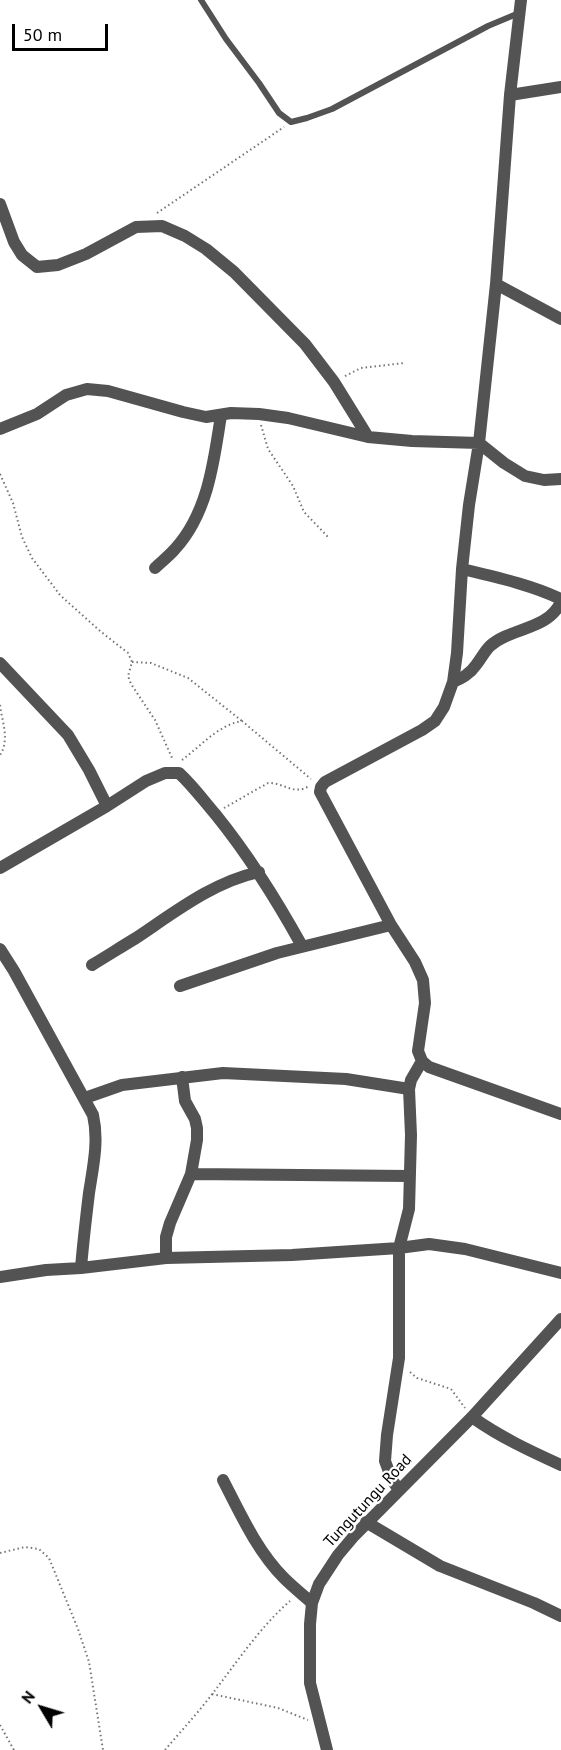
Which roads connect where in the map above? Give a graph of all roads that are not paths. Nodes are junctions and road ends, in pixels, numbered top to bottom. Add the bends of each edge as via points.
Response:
1 (201, 0) edge
2 (520, 6) edge
3 (561, 87) edge
4 (510, 95) junction
5 (0, 204) edge
6 (496, 284) junction
7 (561, 319) edge
8 (221, 415) junction
9 (0, 429) edge
10 (368, 437) junction
11 (479, 443) junction
12 (561, 479) edge
13 (155, 568) dead end
14 (462, 569) junction
15 (561, 600) edge
16 (0, 663) edge
17 (453, 682) junction
18 (107, 806) junction
19 (0, 867) edge
20 (259, 872) junction
21 (391, 925) junction
22 (302, 946) junction
23 (0, 949) edge
24 (92, 965) dead end
25 (180, 986) dead end
26 (422, 1061) junction
27 (182, 1077) junction
28 (409, 1089) junction
29 (85, 1098) junction
30 (561, 1114) edge
31 (191, 1174) junction
32 (409, 1176) junction
33 (399, 1248) junction
34 (166, 1258) junction
35 (81, 1268) junction
36 (561, 1273) edge
37 (0, 1277) edge
38 (561, 1319) edge
39 (472, 1417) junction
40 (561, 1465) edge
41 (222, 1480) dead end
42 (399, 1490) junction
43 (366, 1522) junction
44 (312, 1603) junction
45 (561, 1616) edge
46 (327, 1750) edge

1 - 2 lane via 279,113 291,122 332,109
2 - 4 street
3 - 4 street
4 - 6 street
5 - 10 street via 14,243 37,267 58,265 86,254 136,227 162,226 206,249 305,344
6 - 7 street
6 - 11 street
8 - 9 street via 206,417 87,389 66,395 38,414
8 - 10 street via 259,414
8 - 13 street via 204,499 176,549
10 - 11 street
11 - 12 street via 525,476
11 - 14 street
14 - 15 street via 546,592
14 - 17 street
15 - 17 street via 549,617 490,646 471,671
16 - 18 street via 68,735
17 - 21 street via 435,720 321,787 320,792
18 - 19 street
18 - 20 street via 146,781 165,773 179,773
20 - 22 street
20 - 24 street via 202,894
21 - 22 street
21 - 26 street via 423,980 418,1051
22 - 25 street
23 - 29 street
26 - 28 street
26 - 30 street via 429,1067
27 - 28 street via 223,1073 301,1076
27 - 29 street via 122,1085
27 - 31 street via 185,1101 198,1128
28 - 32 street
29 - 35 street via 97,1130
31 - 32 street
31 - 34 street via 170,1223
32 - 33 street via 409,1209
33 - 34 street
33 - 36 street via 429,1244
33 - 42 street via 399,1358 385,1461
34 - 35 street
35 - 37 street
38 - 39 street, Tungutungu Road
39 - 40 street
39 - 42 street, Tungutungu Road
41 - 44 street via 271,1562
42 - 43 street, Tungutungu Road
43 - 44 street, Tungutungu Road via 338,1555
43 - 45 street via 440,1566
44 - 46 street, Tungutungu Road via 310,1683

